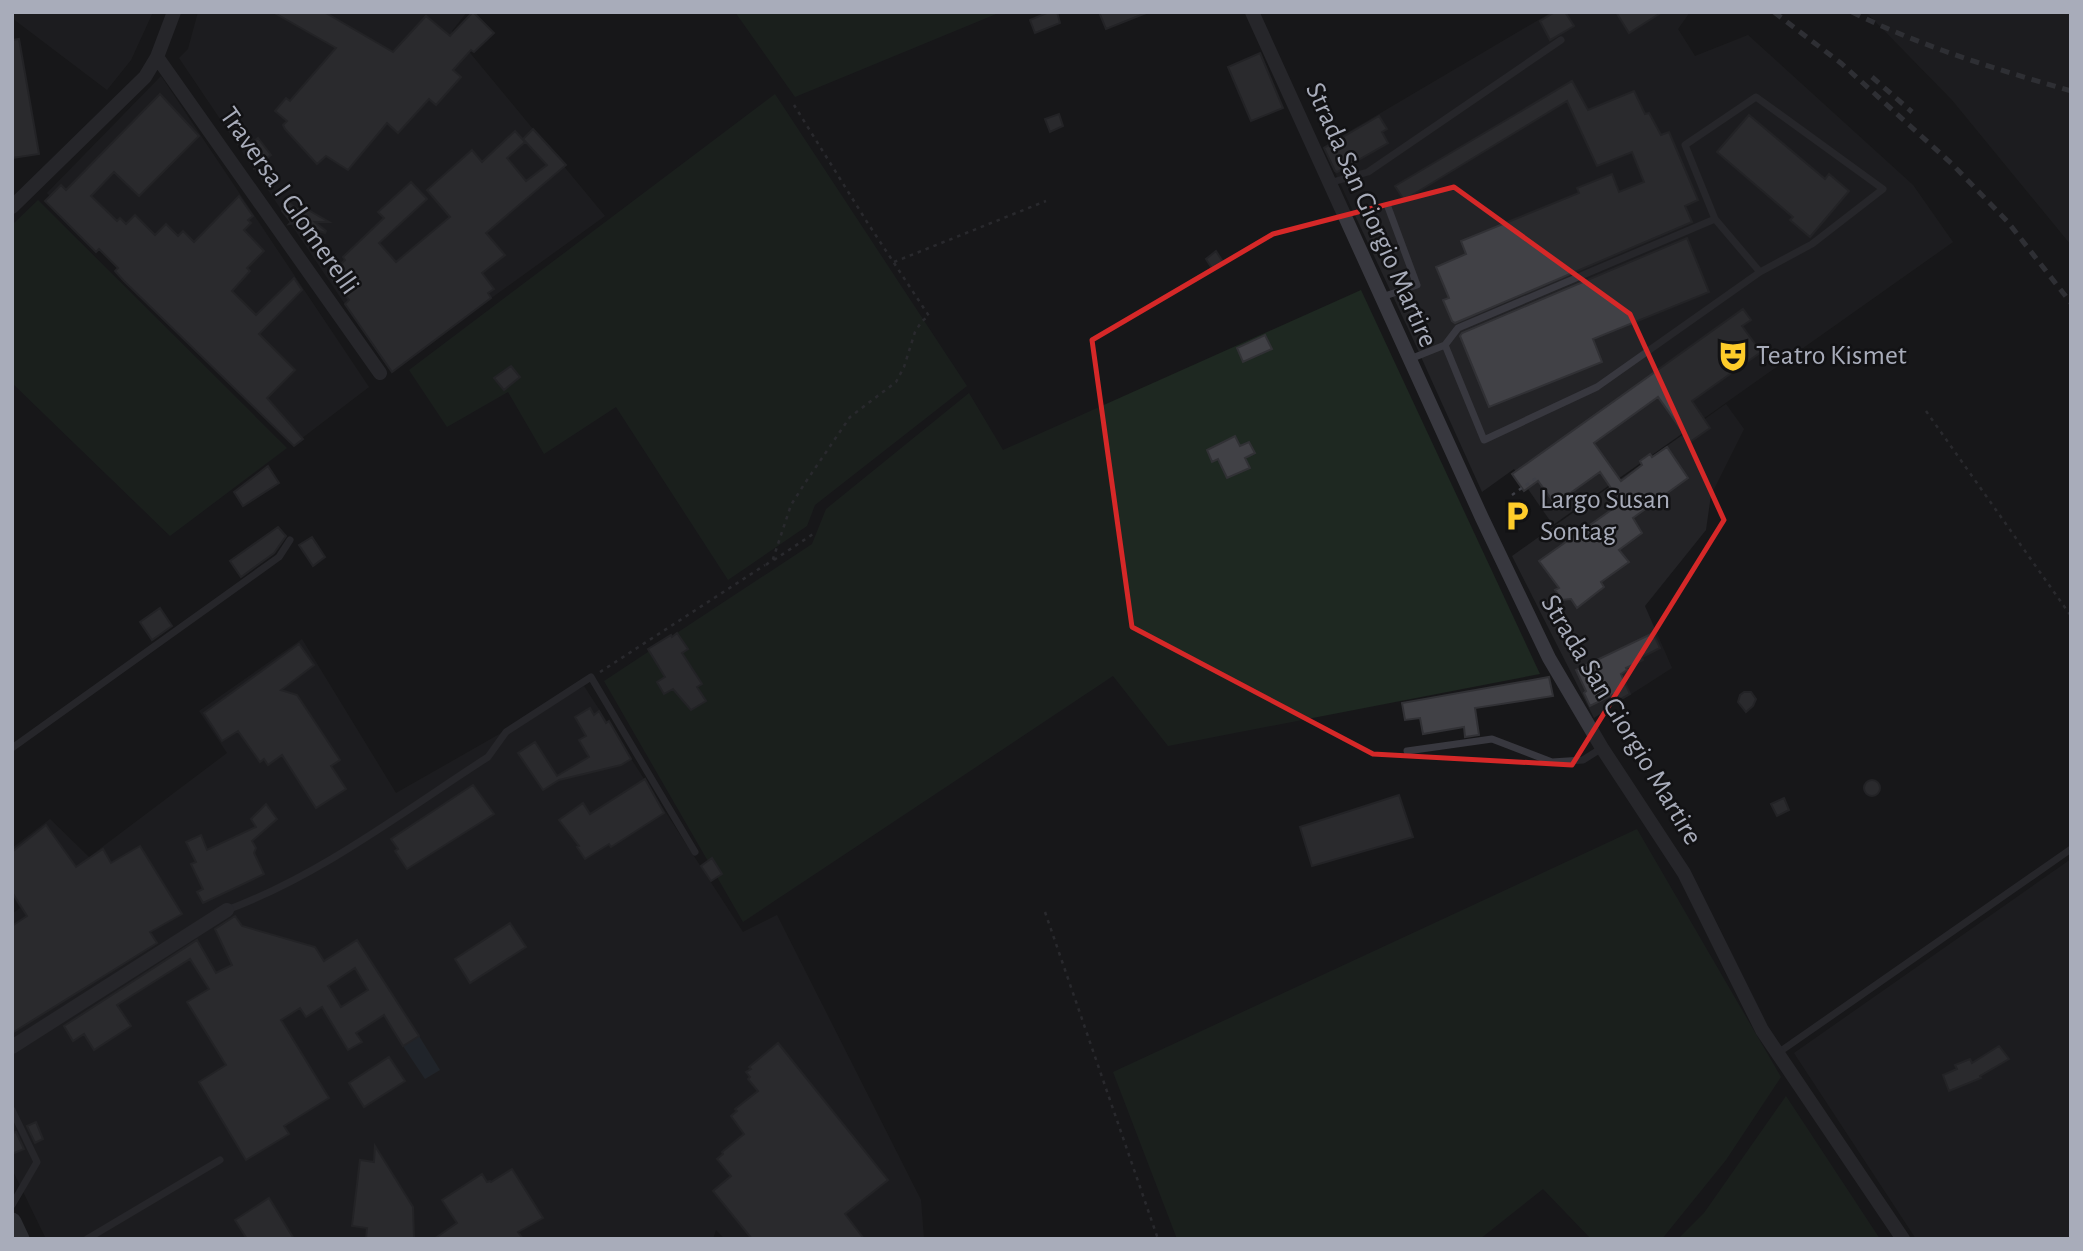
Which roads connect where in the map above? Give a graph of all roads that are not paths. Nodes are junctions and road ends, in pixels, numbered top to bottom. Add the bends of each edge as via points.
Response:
1 (174, 12) edge
2 (1252, 12) edge
3 (1561, 40) dead end
4 (157, 57) junction
5 (1329, 183) junction
6 (12, 206) edge
7 (1388, 207) dead end
8 (1715, 219) junction
9 (1760, 272) junction
10 (1381, 298) junction
11 (1445, 345) junction
12 (1409, 359) junction
13 (380, 373) dead end
14 (289, 540) dead end
15 (12, 748) edge
16 (1602, 748) junction
17 (1407, 751) dead end
18 (2071, 849) edge
19 (695, 852) dead end
20 (227, 910) joint
21 (12, 1047) edge
22 (1777, 1053) junction
23 (12, 1110) edge
24 (220, 1160) dead end
25 (12, 1205) edge
26 (12, 1222) edge
27 (20, 1239) edge
28 (87, 1239) edge
29 (1903, 1239) edge

1 - 4 street
2 - 5 street, Strada San Giorgio Martire
3 - 5 lane via 1368,172
4 - 6 street via 145,77
4 - 13 street, Traversa I Glomerelli
5 - 10 street, Strada San Giorgio Martire
7 - 10 lane via 1417,285
8 - 9 lane
8 - 9 lane via 1685,145 1756,97 1883,189 1812,244
8 - 11 lane via 1458,328
9 - 11 lane via 1597,387 1484,440
10 - 12 street, Strada San Giorgio Martire
11 - 12 lane
12 - 16 street, Strada San Giorgio Martire via 1549,658
14 - 15 lane via 279,557
16 - 17 lane via 1583,760 1552,762 1492,739
16 - 22 street, Strada San Giorgio Martire via 1684,873
18 - 22 lane
19 - 20 lane via 591,677 506,732 488,757 324,863
20 - 21 street
22 - 29 street, Strada San Giorgio Martire
23 - 25 lane via 37,1162
24 - 28 lane
26 - 27 main road

